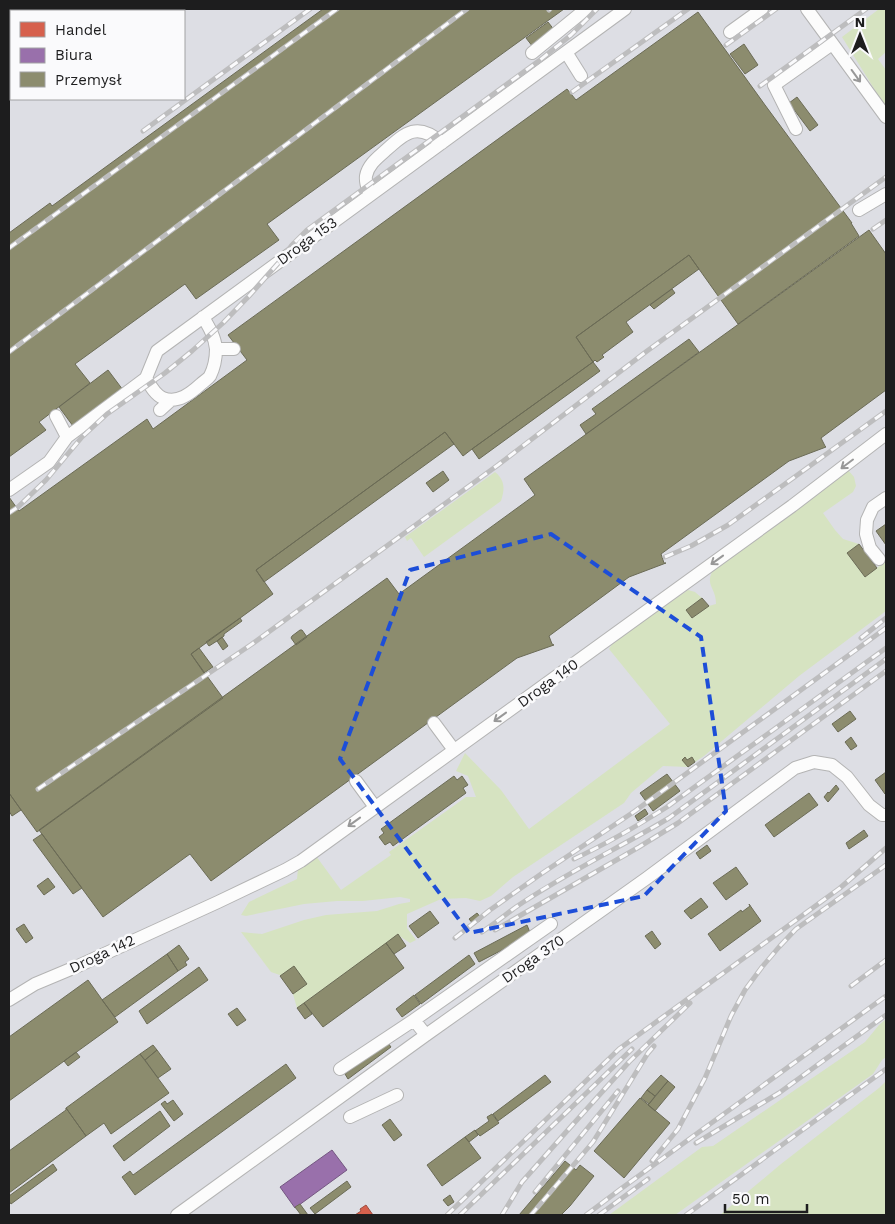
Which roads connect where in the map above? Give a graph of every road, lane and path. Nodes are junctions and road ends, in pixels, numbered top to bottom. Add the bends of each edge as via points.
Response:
1 (586, 9) edge
2 (625, 9) edge
3 (762, 9) edge
4 (807, 9) edge
5 (730, 32) dead end
6 (832, 44) junction
7 (566, 52) junction
8 (532, 53) dead end
9 (581, 76) dead end
10 (886, 118) edge
11 (796, 129) dead end
12 (442, 143) junction
13 (886, 194) edge
14 (370, 195) junction
15 (859, 210) dead end
16 (203, 317) junction
17 (216, 349) junction
18 (234, 349) dead end
19 (146, 378) junction
20 (171, 400) junction
21 (160, 410) dead end
22 (56, 416) dead end
23 (886, 434) edge
24 (67, 437) junction
25 (9, 490) edge
26 (886, 498) edge
27 (879, 560) dead end
28 (434, 724) dead end
29 (454, 750) junction
30 (356, 781) dead end
31 (375, 807) junction
32 (886, 815) edge
33 (197, 911) joint
34 (552, 924) dead end
35 (9, 1000) edge
36 (414, 1020) junction
37 (426, 1036) junction
38 (340, 1069) dead end
39 (397, 1095) dead end
40 (350, 1117) dead end
41 (177, 1215) edge

1 - 8 lane
2 - 7 lane, Droga 153
3 - 5 lane
4 - 6 lane
6 -> 10 lane
6 - 11 lane via 774,85
7 - 9 lane
7 - 12 lane, Droga 153
12 - 14 lane, Droga 153
12 - 14 lane via 425,132 404,134 369,167 366,185
13 - 15 lane
14 - 16 lane, Droga 153
16 - 17 lane
16 - 19 lane, Droga 153 via 157,351
17 - 18 lane
17 - 20 lane via 215,363 209,376 189,395
19 - 20 lane via 156,394
19 - 24 lane
20 - 21 lane
22 - 24 lane
23 -> 29 lane, Droga 140 via 792,506
24 - 25 lane via 49,462
26 - 27 lane via 873,507 867,520 870,548
28 - 29 lane
29 - 31 lane, Droga 140
30 - 31 lane
31 -> 33 lane, Droga 140 via 293,865
32 - 37 lane, Droga 370 via 869,805 832,765 814,762 795,768
33 - 35 lane, Droga 142 via 35,984
34 - 36 lane
36 - 37 lane
36 - 38 lane
37 - 41 lane, Droga 370
39 - 40 lane

